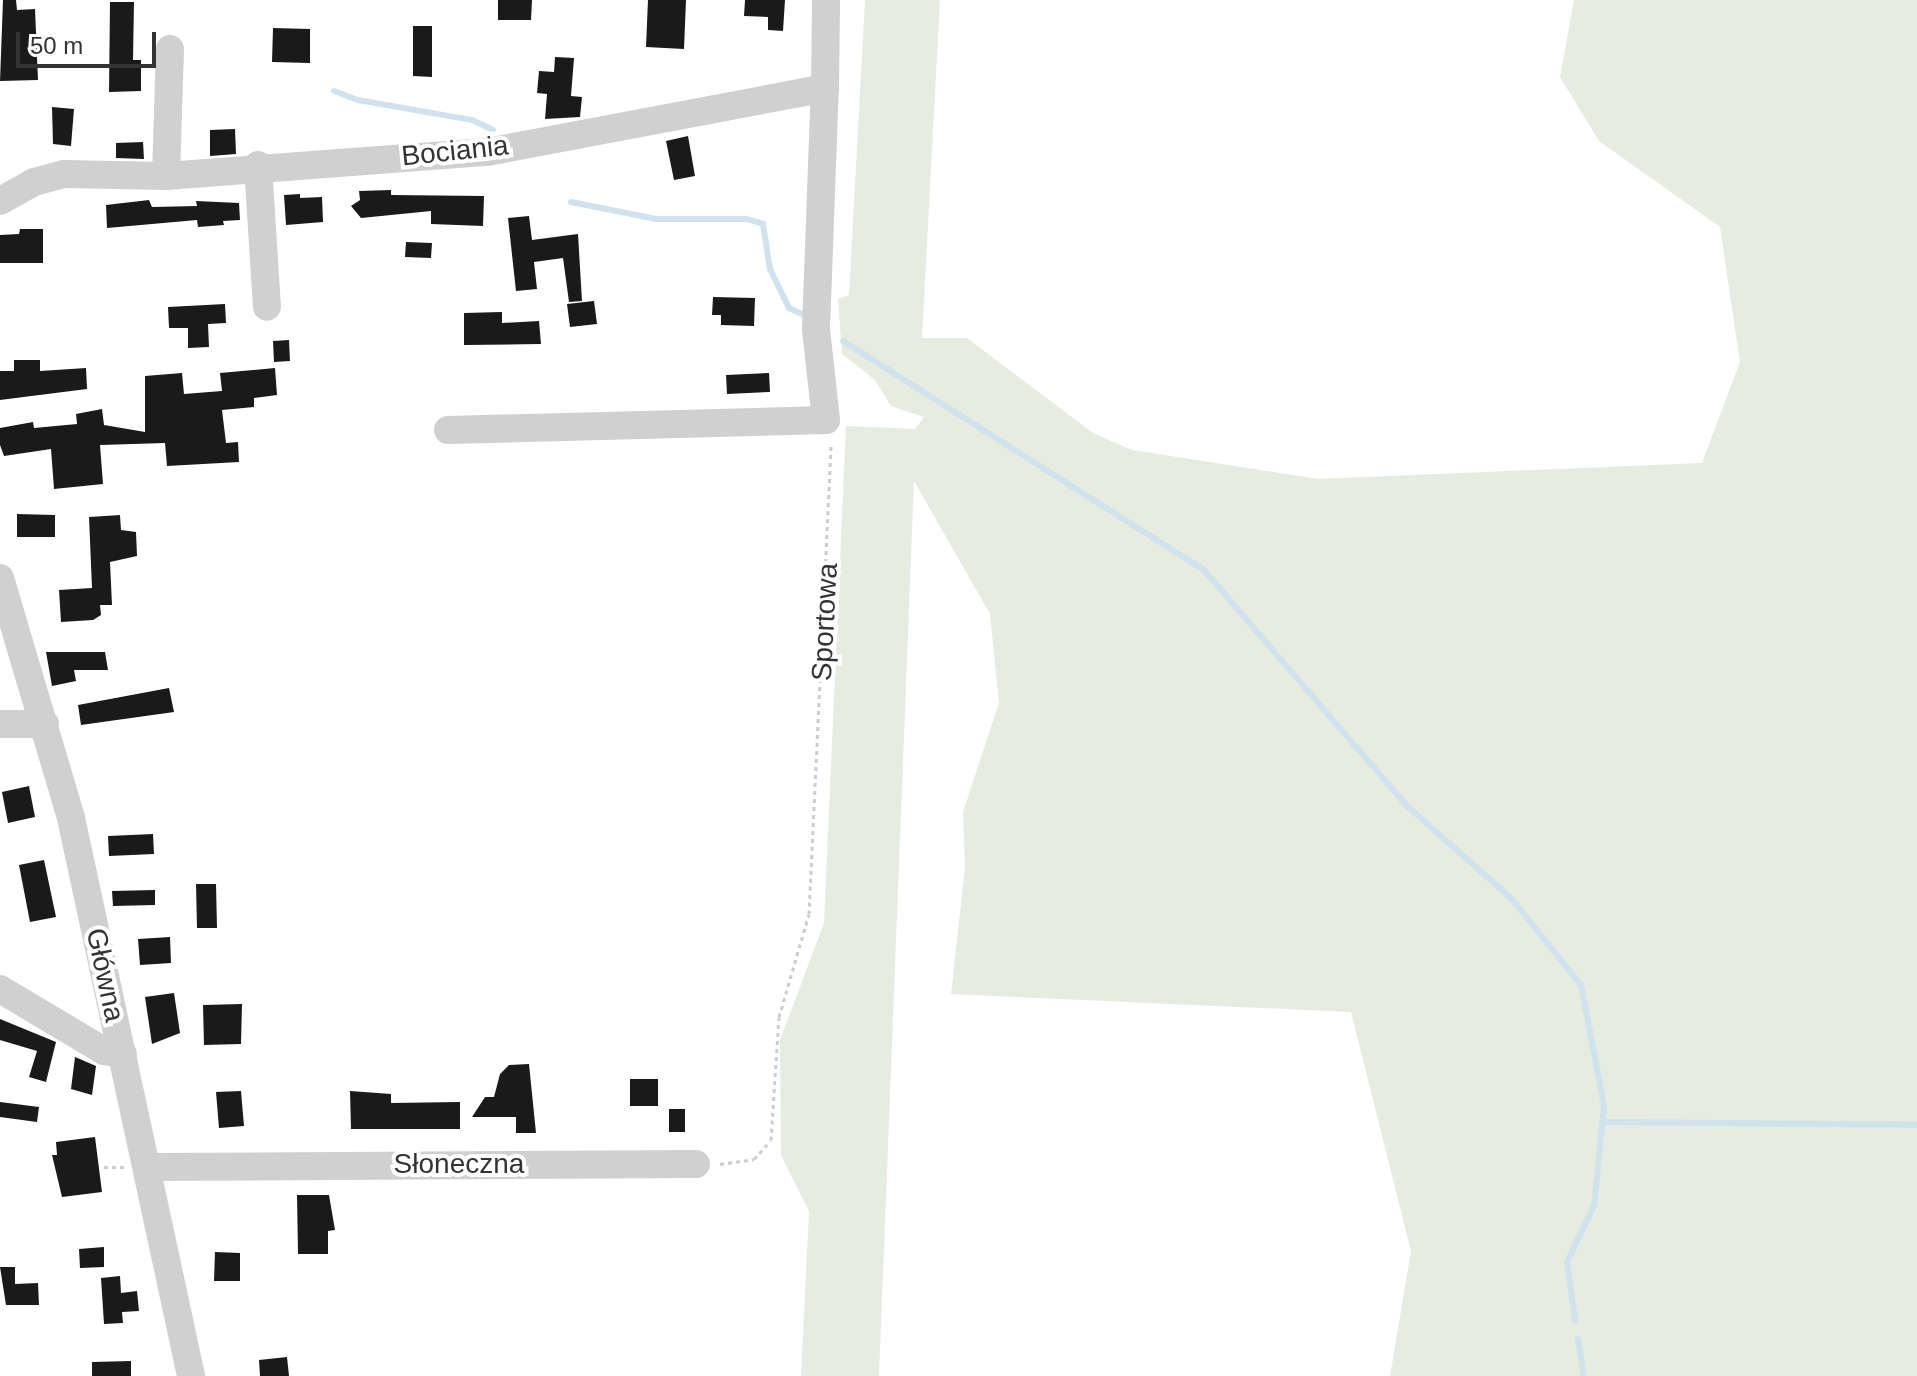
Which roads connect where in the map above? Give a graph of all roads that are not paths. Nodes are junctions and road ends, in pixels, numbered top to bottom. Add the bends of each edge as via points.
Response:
1 (826, 0) edge
2 (170, 49) dead end
3 (825, 88) junction
4 (258, 165) junction
5 (166, 176) junction
6 (0, 201) edge
7 (267, 307) dead end
8 (448, 430) dead end
9 (0, 578) edge
10 (0, 724) edge
11 (45, 724) junction
12 (0, 989) edge
13 (123, 1054) junction
14 (696, 1164) road end
15 (150, 1167) junction
16 (191, 1376) edge

1 - 3 street
2 - 5 street
3 - 4 street, Bociania via 487,152
3 - 8 street via 816,329 826,420
4 - 5 street, Bociania
4 - 7 street
5 - 6 street, Bociania via 64,174 34,182
9 - 11 street, Główna
10 - 11 street
11 - 13 street, Główna via 82,862
12 - 13 street via 104,1051
13 - 15 street, Główna
14 - 15 street, Słoneczna
15 - 16 street, Główna

